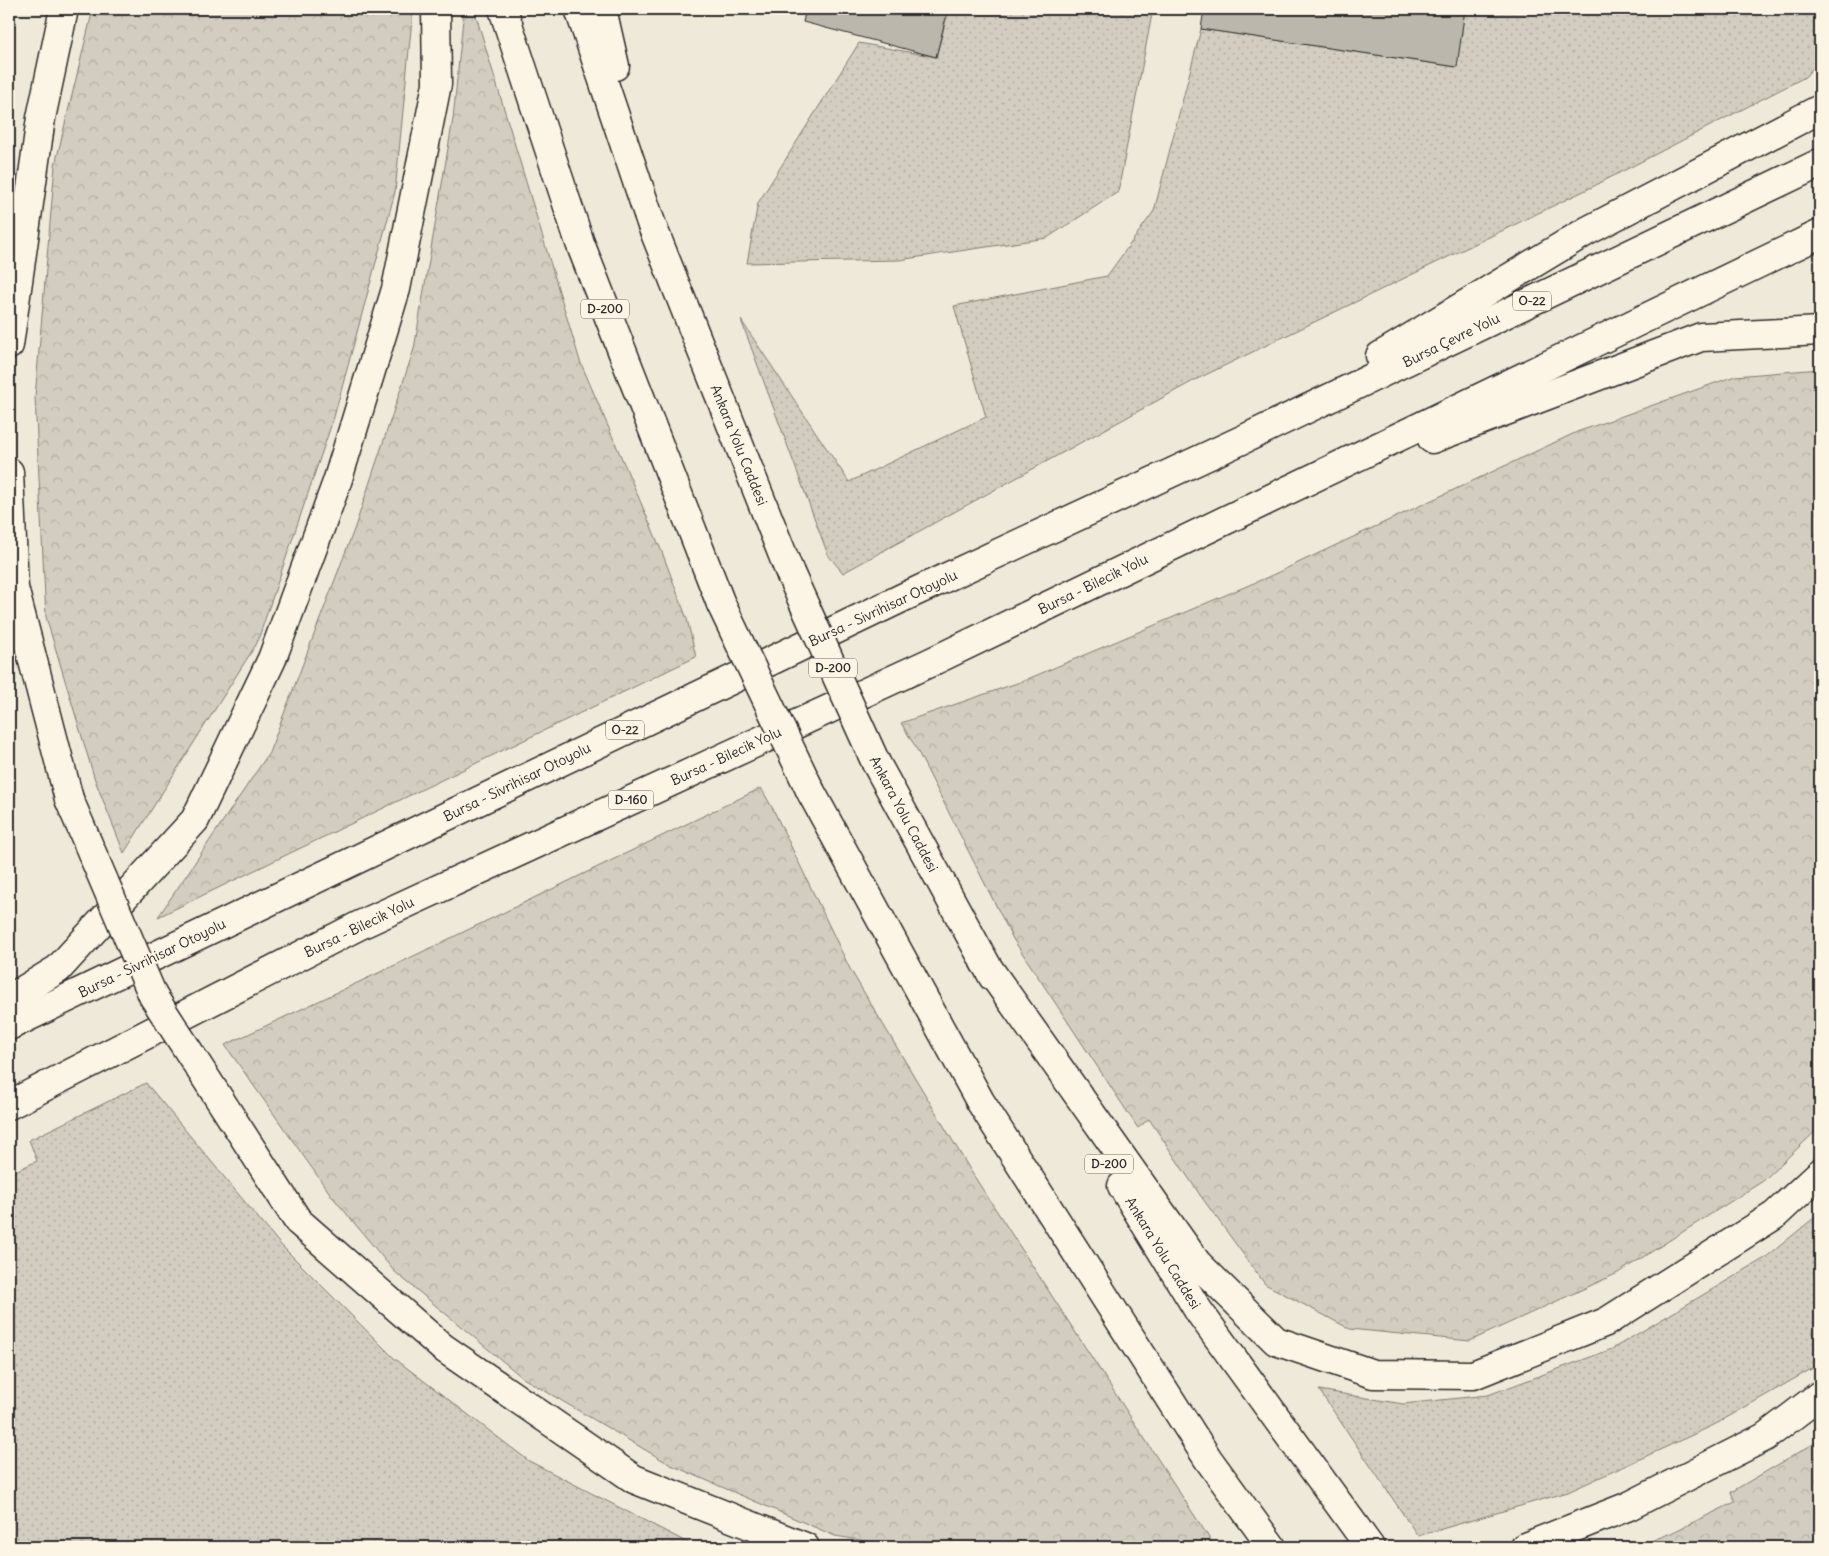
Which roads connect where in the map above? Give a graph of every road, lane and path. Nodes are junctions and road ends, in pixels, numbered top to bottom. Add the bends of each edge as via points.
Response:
1 (64, 9) edge
2 (436, 9) edge
3 (503, 9) edge
4 (580, 9) edge
5 (602, 9) edge
6 (1820, 109) edge
7 (1820, 163) edge
8 (651, 223) junction
9 (1820, 234) edge
10 (1820, 331) edge
11 (9, 345) edge
12 (1244, 439) junction
13 (9, 472) edge
14 (1258, 505) junction
15 (984, 962) junction
16 (9, 999) edge
17 (9, 1026) edge
18 (9, 1105) edge
19 (1820, 1173) edge
20 (1820, 1395) edge
21 (806, 1547) edge
22 (1272, 1547) edge
23 (1370, 1547) edge
24 (1526, 1547) edge

1 - 11 highway via 41,118
2 - 16 highway via 437,84 396,289 338,482 272,659 195,820 58,969
3 - 22 highway, D-200, bridge via 580,243 721,604 811,792 980,1102 1208,1459
4 - 8 highway, Ankara Yolu Caddesi / D-200
5 - 8 highway
6 - 12 highway via 1587,231
7 - 12 highway, Bursa Çevre Yolu / O-22
8 - 15 highway, Ankara Yolu Caddesi / D-200, bridge via 790,573 876,763
9 - 14 highway
10 - 14 highway via 1701,337
12 - 17 highway, Bursa - Sivrihisar Otoyolu / O-22 via 886,606
13 - 21 highway, bridge via 14,588 69,799 153,996 298,1221 442,1347 634,1479
14 - 18 highway, Bursa - Bilecik Yolu / D-160 via 920,667 360,925
15 - 19 highway via 1197,1263 1276,1341 1374,1374 1473,1374 1606,1322 1775,1215
15 - 23 highway, Ankara Yolu Caddesi / D-200 via 1198,1310
20 - 24 highway via 1765,1437 1629,1506

